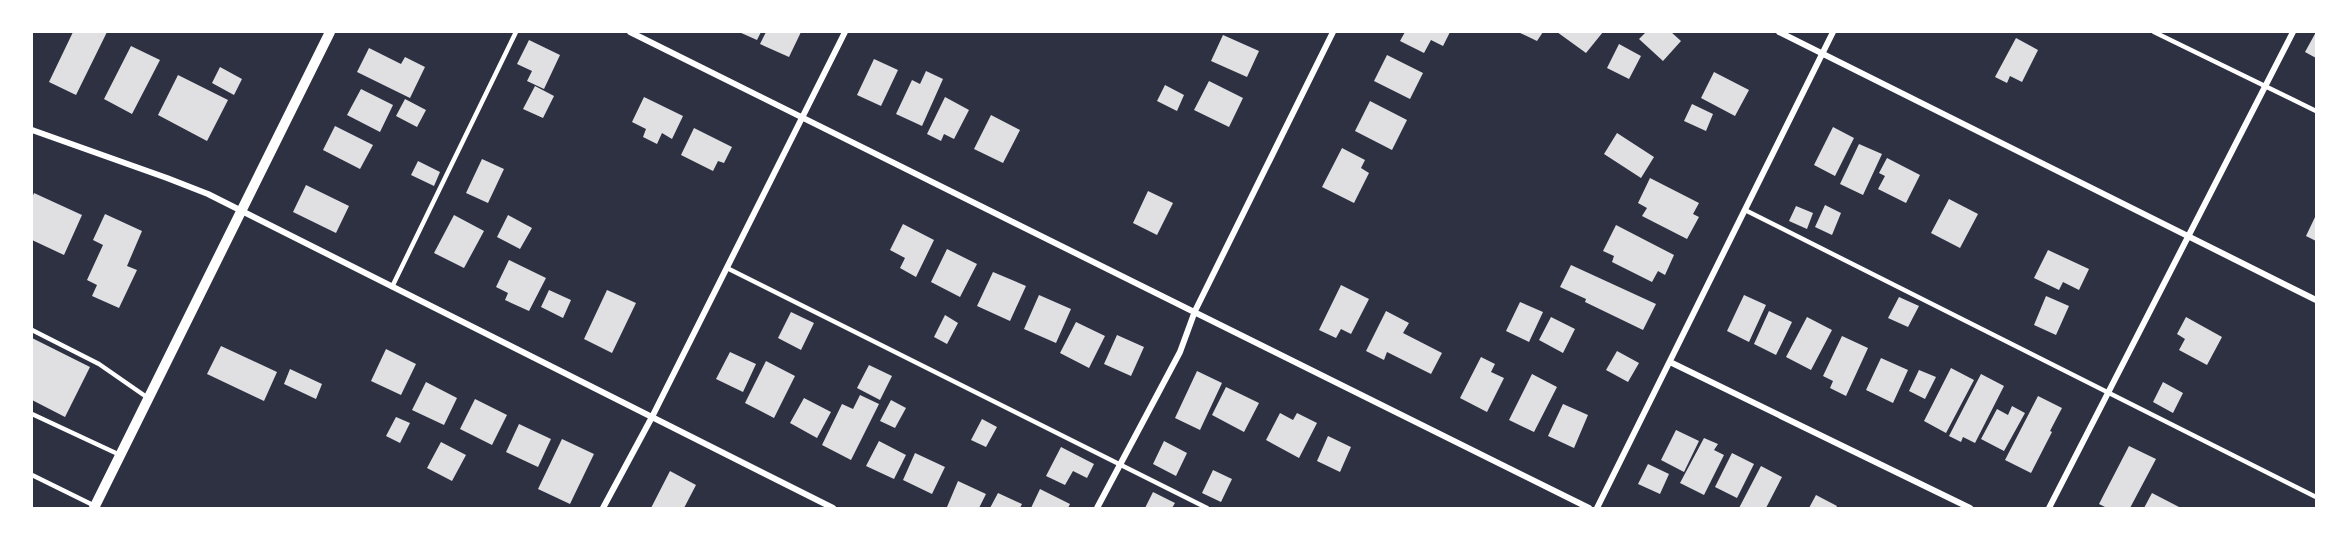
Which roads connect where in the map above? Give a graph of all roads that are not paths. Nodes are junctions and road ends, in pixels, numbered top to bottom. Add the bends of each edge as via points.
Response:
1 (330, 32) edge
2 (516, 32) edge
3 (630, 32) edge
4 (845, 32) edge
5 (1333, 32) edge
6 (1779, 32) edge
7 (1833, 32) edge
8 (2154, 32) edge
9 (2293, 32) edge
10 (1822, 54) junction
11 (2265, 87) junction
12 (2316, 111) edge
13 (804, 116) junction
14 (32, 130) edge
15 (1745, 210) junction
16 (240, 212) junction
17 (2188, 236) junction
18 (727, 268) junction
19 (392, 287) junction
20 (2316, 300) edge
21 (1195, 311) junction
22 (32, 330) edge
23 (1671, 362) junction
24 (2109, 393) junction
25 (148, 398) junction
26 (32, 414) edge
27 (652, 417) junction
28 (120, 455) junction
29 (1120, 464) junction
30 (32, 475) edge
31 (2316, 497) edge
32 (96, 508) edge
33 (603, 508) edge
34 (833, 508) edge
35 (1097, 508) edge
36 (1207, 508) edge
37 (1589, 508) edge
38 (1597, 508) edge
39 (1970, 508) edge
40 (2049, 508) edge

1 - 16 street
2 - 19 lane
3 - 13 street
4 - 13 street
5 - 21 street
6 - 10 street
7 - 10 street
8 - 11 lane
9 - 11 street
10 - 15 street
10 - 17 street
11 - 12 lane
11 - 17 street
13 - 18 street
13 - 21 street
14 - 16 street via 167,177
15 - 23 street
15 - 24 lane
16 - 19 street
16 - 25 street
17 - 20 street
17 - 24 street
18 - 27 street
18 - 29 lane
19 - 27 street
21 - 29 street via 1180,352
21 - 37 street
22 - 25 lane via 99,364
23 - 38 street
23 - 39 street
24 - 31 lane
24 - 40 street
25 - 28 street
26 - 28 lane
27 - 33 street
27 - 34 street
28 - 32 street
29 - 35 street
29 - 36 lane
30 - 32 lane

